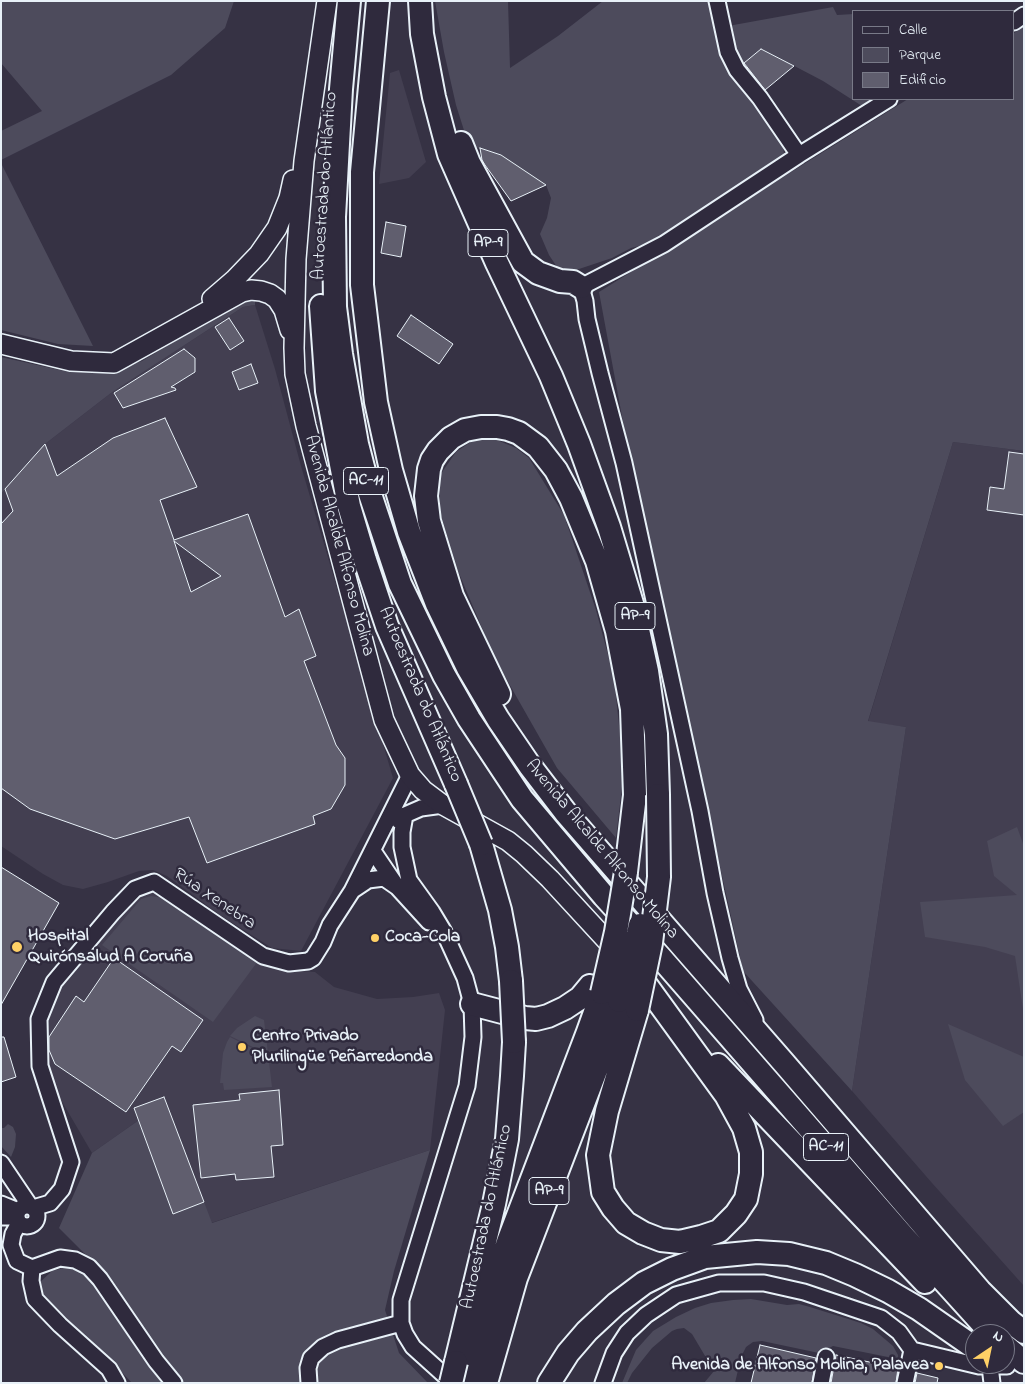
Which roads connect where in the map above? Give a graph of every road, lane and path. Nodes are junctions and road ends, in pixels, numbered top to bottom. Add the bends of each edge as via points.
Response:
1 (327, 1) edge
2 (340, 1) edge
3 (350, 1) edge
4 (378, 1) edge
5 (420, 1) edge
6 (717, 1) edge
7 (422, 34) junction
8 (313, 96) junction
9 (887, 100) edge
10 (799, 155) junction
11 (581, 287) junction
12 (187, 322) junction
13 (1, 344) edge
14 (294, 348) junction
15 (530, 766) junction
16 (410, 776) junction
17 (443, 805) junction
18 (405, 816) junction
19 (373, 851) junction
20 (403, 884) junction
21 (352, 891) junction
22 (641, 978) junction
23 (612, 997) junction
24 (472, 1004) junction
25 (770, 1048) junction
26 (1, 1163) edge
27 (1, 1204) edge
28 (20, 1214) edge
29 (32, 1268) junction
30 (402, 1323) junction
31 (983, 1324) edge
32 (1024, 1332) edge
33 (965, 1335) edge
34 (965, 1339) edge
35 (912, 1350) junction
36 (826, 1357) dead end
37 (965, 1363) edge
38 (463, 1378) edge
39 (117, 1383) edge
40 (174, 1383) edge
41 (309, 1383) edge
42 (549, 1383) edge
43 (603, 1383) edge
44 (821, 1383) edge
45 (905, 1383) edge

1 - 8 main road, Avenida Alcalde Alfonso Molina
2 - 38 highway, Autoestrada do Atlántico, bridge via 321,205 319,291 328,391 350,506 365,560 387,626 481,844 500,910 511,981 514,1042 507,1139
3 - 31 highway, Avenida Alcalde Alfonso Molina / AC-11 via 334,217 335,307 357,444 400,584 469,720 522,798 604,896
4 - 15 highway, Avenida Alcalde Alfonso Molina / AC-11 via 362,172 362,285 376,402 409,532 437,604 468,668
5 - 7 highway, AP-9
6 - 10 street via 728,52 737,70
7 - 11 highway via 469,162 523,262 538,273
7 - 23 highway, AP-9, bridge via 449,154 552,376 579,444 609,526 633,607 647,671 656,734 658,795 638,934
8 - 12 main road via 304,121 289,198 277,228 259,254
8 - 14 main road, Avenida Alcalde Alfonso Molina via 296,259
9 - 10 street
10 - 11 street via 664,244
11 - 25 street via 624,463 730,958 739,989
12 - 13 main road via 114,363 71,360
12 - 14 main road via 242,292 261,291 281,304
14 - 16 main road, Avenida Alcalde Alfonso Molina via 295,374 306,426 384,720
15 - 23 highway, bridge via 452,596 429,521 426,496 432,460 451,438 465,430 480,427 497,427 519,433 538,447 556,470 597,561 617,631 632,709 635,795 616,932
15 - 25 highway, Avenida Alcalde Alfonso Molina / AC-11 via 607,862
16 - 17 main road, Avenida Alcalde Alfonso Molina
16 - 19 street, Rúa Xenebra
17 - 18 street, Rúa Xenebra via 421,808
17 - 22 main road, Avenida Alcalde Alfonso Molina via 508,841 524,854
18 - 19 street, Rúa Xenebra
18 - 20 street via 402,832
19 - 20 street
19 - 21 street, Rúa Xenebra
20 - 21 street via 384,878 368,880
20 - 24 street via 419,911 454,954 466,978
21 - 28 street, Rúa Xenebra via 312,958 289,963 263,956 154,882 135,889 54,982 39,1019 40,1066 71,1162 62,1189 50,1202
22 - 23 highway via 726,1095 744,1128 751,1152 752,1174 746,1200 719,1231 680,1242 661,1240 626,1222 603,1192 598,1155 607,1111
22 - 33 highway
23 - 24 highway via 580,998 565,1008 536,1019
23 - 38 highway via 588,1032 508,1242
24 - 30 street via 473,1037 467,1086 401,1300
25 - 32 highway, Avenida Alcalde Alfonso Molina / AC-11 via 980,1292
26 - 28 street
27 - 28 street
28 - 29 street via 11,1245 17,1261
29 - 39 street via 35,1299 108,1370
29 - 40 street via 60,1258 75,1260 88,1267
30 - 38 street via 413,1347
30 - 41 street via 323,1347 309,1363
34 - 42 highway via 888,1291 826,1263 788,1254 732,1254 705,1258 644,1283 587,1331
35 - 37 street
35 - 43 street via 899,1332 881,1318 804,1292 764,1283 719,1283 676,1295 646,1315 626,1333 614,1353
35 - 45 street
36 - 44 street

